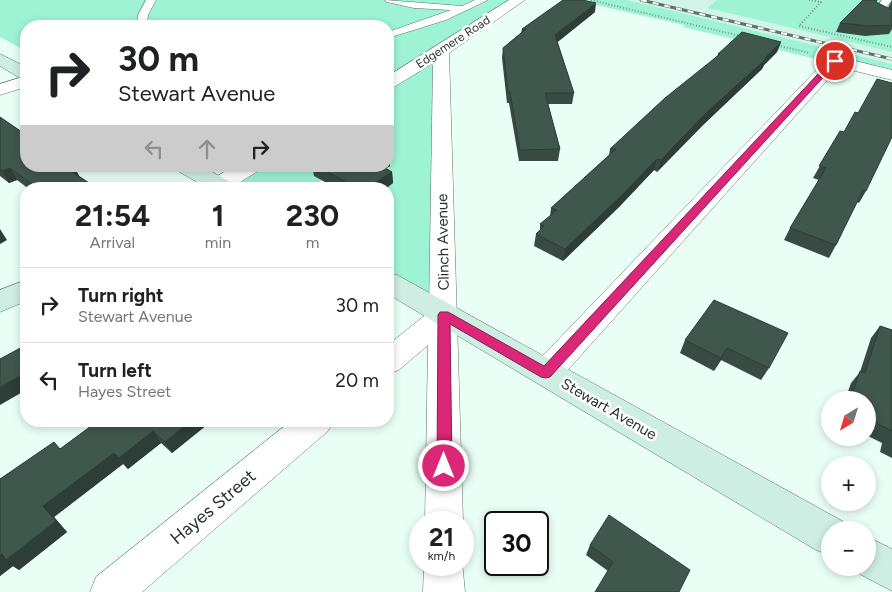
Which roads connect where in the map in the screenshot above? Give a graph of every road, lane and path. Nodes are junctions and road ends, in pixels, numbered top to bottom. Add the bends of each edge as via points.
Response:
1 (151, 0) edge
2 (390, 0) edge
3 (483, 0) edge
4 (518, 0) edge
5 (591, 0) edge
6 (809, 0) edge
7 (887, 0) edge
8 (467, 8) junction
9 (892, 17) edge
10 (142, 20) edge
11 (394, 33) edge
12 (746, 38) edge
13 (775, 45) edge
14 (892, 47) edge
15 (441, 51) junction
16 (0, 59) edge
17 (835, 61) junction
18 (20, 71) edge
19 (892, 75) edge
20 (394, 79) edge
21 (20, 83) edge
22 (0, 90) edge
23 (195, 172) edge
24 (242, 172) edge
25 (210, 182) edge
26 (227, 182) edge
27 (394, 286) edge
28 (20, 292) edge
29 (0, 302) edge
30 (444, 315) junction
31 (394, 357) edge
32 (546, 373) junction
33 (309, 427) edge
34 (444, 511) edge
35 (821, 531) edge
36 (876, 562) edge
37 (892, 571) edge
38 (444, 576) edge
39 (111, 592) edge
40 (444, 592) edge

1 - 10 lane
2 - 8 lane via 438,8
3 - 8 lane
4 - 15 street, Edgemere Road
5 - 12 path
6 - 14 path via 821,2 799,26
7 - 9 lane via 878,11
8 - 11 lane
13 - 17 path
15 - 20 street, Edgemere Road
15 - 30 street, Clinch Avenue
16 - 18 main road
17 - 19 street
17 - 32 street
21 - 22 street
23 - 25 main road
24 - 26 street
27 - 30 main road, Stewart Avenue
28 - 29 main road
30 - 31 street
30 - 32 main road, Stewart Avenue
30 - 34 street, Clinch Avenue
32 - 35 main road, Stewart Avenue
33 - 39 street, Hayes Street
36 - 37 main road
38 - 40 street

